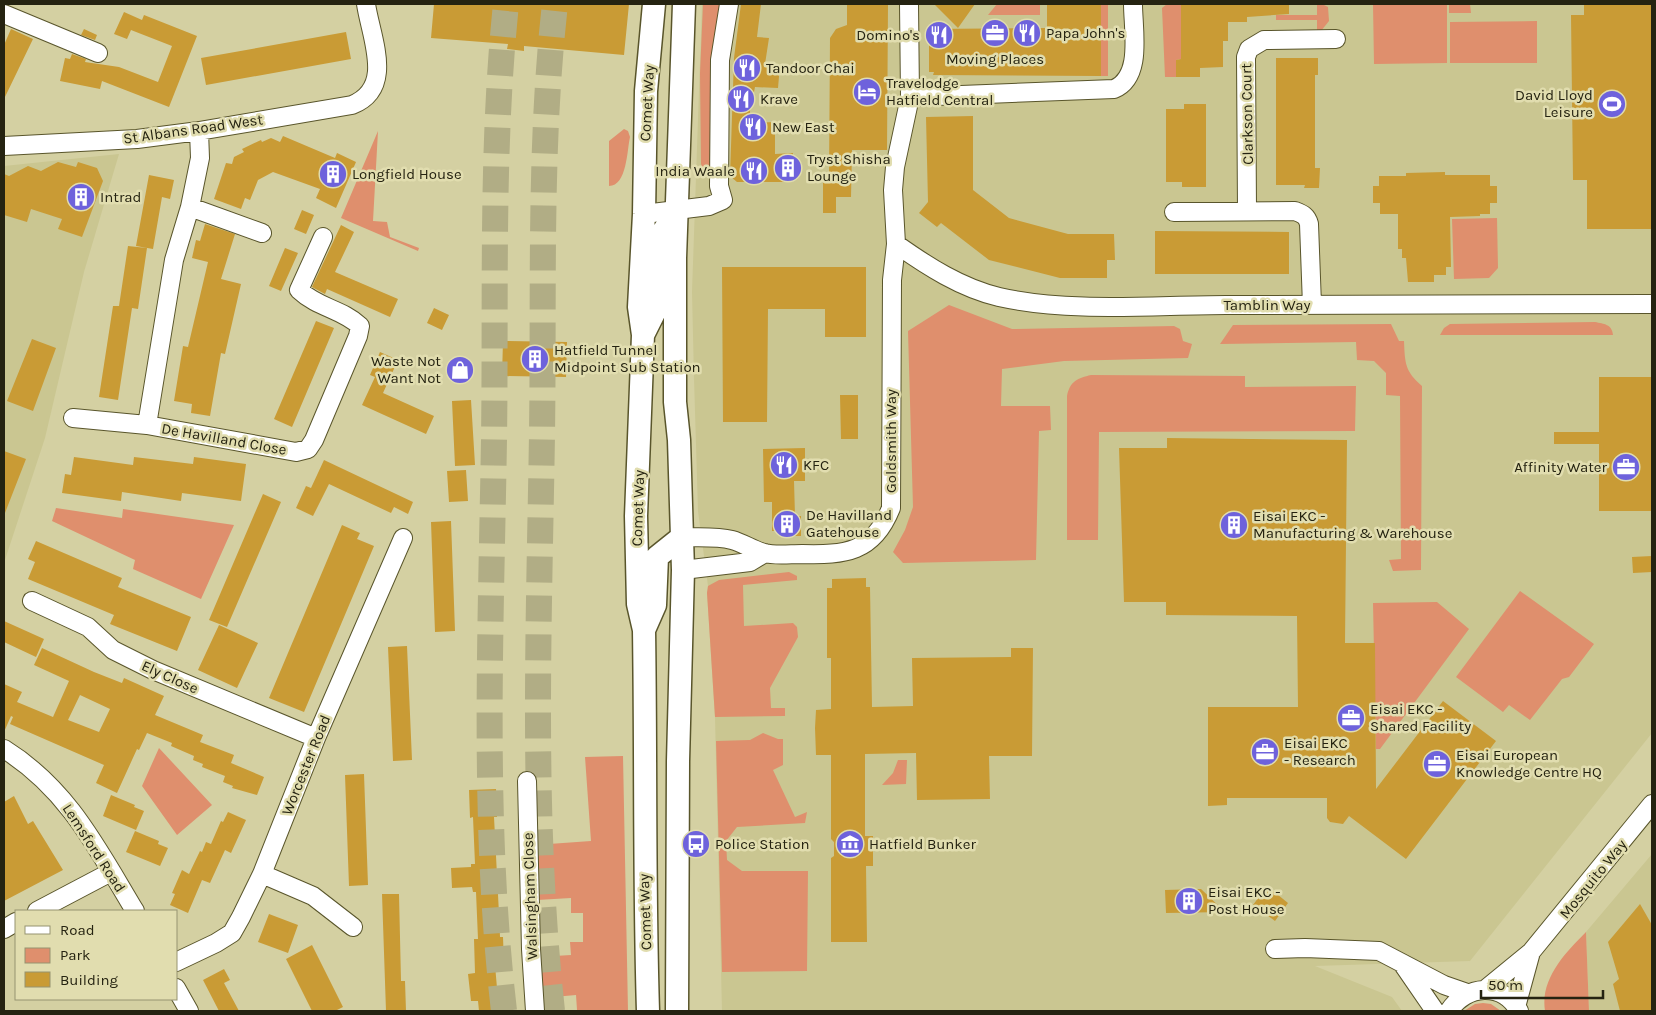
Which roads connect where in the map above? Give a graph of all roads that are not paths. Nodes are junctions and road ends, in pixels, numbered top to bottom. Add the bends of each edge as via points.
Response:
1 (366, 4) edge
2 (654, 4) edge
3 (684, 4) edge
4 (729, 4) edge
5 (909, 4) edge
6 (1133, 4) edge
7 (4, 14) edge
8 (1336, 39) dead end
9 (98, 53) dead end
10 (910, 97) junction
11 (199, 131) junction
12 (4, 146) edge
13 (190, 207) junction
14 (677, 210) junction
15 (1247, 210) junction
16 (1174, 212) dead end
17 (644, 214) junction
18 (262, 232) dead end
19 (323, 237) dead end
20 (896, 244) junction
21 (1652, 304) edge
22 (1312, 305) junction
23 (643, 335) junction
24 (73, 418) dead end
25 (147, 425) junction
26 (637, 528) junction
27 (682, 537) junction
28 (403, 538) dead end
29 (765, 553) junction
30 (657, 557) junction
31 (683, 570) junction
32 (32, 601) dead end
33 (644, 630) junction
34 (316, 738) junction
35 (4, 749) edge
36 (526, 781) dead end
37 (1652, 804) edge
38 (111, 872) junction
39 (262, 874) junction
40 (39, 910) edge
41 (134, 910) edge
42 (15, 923) edge
43 (353, 927) dead end
44 (4, 929) edge
45 (1276, 949) dead end
46 (1531, 952) junction
47 (178, 961) edge
48 (1404, 966) junction
49 (1487, 988) junction
50 (178, 992) edge
51 (1467, 993) junction
52 (1518, 1009) edge
53 (189, 1011) edge
54 (535, 1011) edge
55 (648, 1011) edge
56 (677, 1011) edge
57 (1435, 1011) edge
58 (1449, 1011) edge

1 - 11 street, St Albans Road West via 379,69 366,100
2 - 17 main road, Comet Way via 646,92
3 - 14 main road, Comet Way
4 - 14 street via 720,74 719,186 723,200 709,206
5 - 10 street, Goldsmith Way
6 - 10 street via 1133,66 1126,82 1114,89
7 - 9 street
8 - 15 street, Clarkson Court via 1264,40 1249,49 1246,57
10 - 20 street, Goldsmith Way via 893,183
11 - 12 street, St Albans Road West via 137,139
11 - 13 street, De Havilland Close via 200,158
13 - 18 street
13 - 25 street, De Havilland Close via 174,260
14 - 17 street
14 - 23 main road via 661,235 657,307
14 - 27 main road, Comet Way via 675,402
15 - 16 street
15 - 22 street via 1295,211 1307,217
17 - 23 main road, Comet Way via 639,307
19 - 25 street, De Havilland Close via 299,290 313,302 352,318 360,326 326,413 308,449 296,452
20 - 22 street, Tamblin Way via 930,268 969,287 1031,303
20 - 29 street, Goldsmith Way via 892,287 891,508 886,521 877,535 862,546 845,552
21 - 22 street, Tamblin Way
23 - 26 main road, Comet Way
24 - 25 street, De Havilland Close
26 - 30 main road
26 - 33 main road, Comet Way via 638,604
27 - 29 street, Goldsmith Way via 731,540
27 - 30 main road
27 - 31 main road, Comet Way
28 - 34 street, Worcester Road
29 - 31 street, Goldsmith Way via 750,562
30 - 31 main road
30 - 33 main road via 654,605
31 - 56 main road, Comet Way
32 - 34 street, Ely Close via 88,627 113,650 145,666
33 - 55 main road, Comet Way via 644,872
34 - 39 street, Worcester Road
35 - 38 street, Lemsford Road via 56,790 76,815
36 - 54 street, Walsingham Close
37 - 46 street, Mosquito Way
38 - 40 street
38 - 41 street, Lemsford Road
39 - 43 street via 313,896
39 - 47 street, Worcester Road via 232,933
42 - 44 street
45 - 48 street via 1379,951
46 - 49 street, Mosquito Way
46 - 52 street, Mosquito Way
48 - 51 street
48 - 57 street
49 - 51 street
49 - 52 street via 1503,994
50 - 53 street
51 - 58 street

